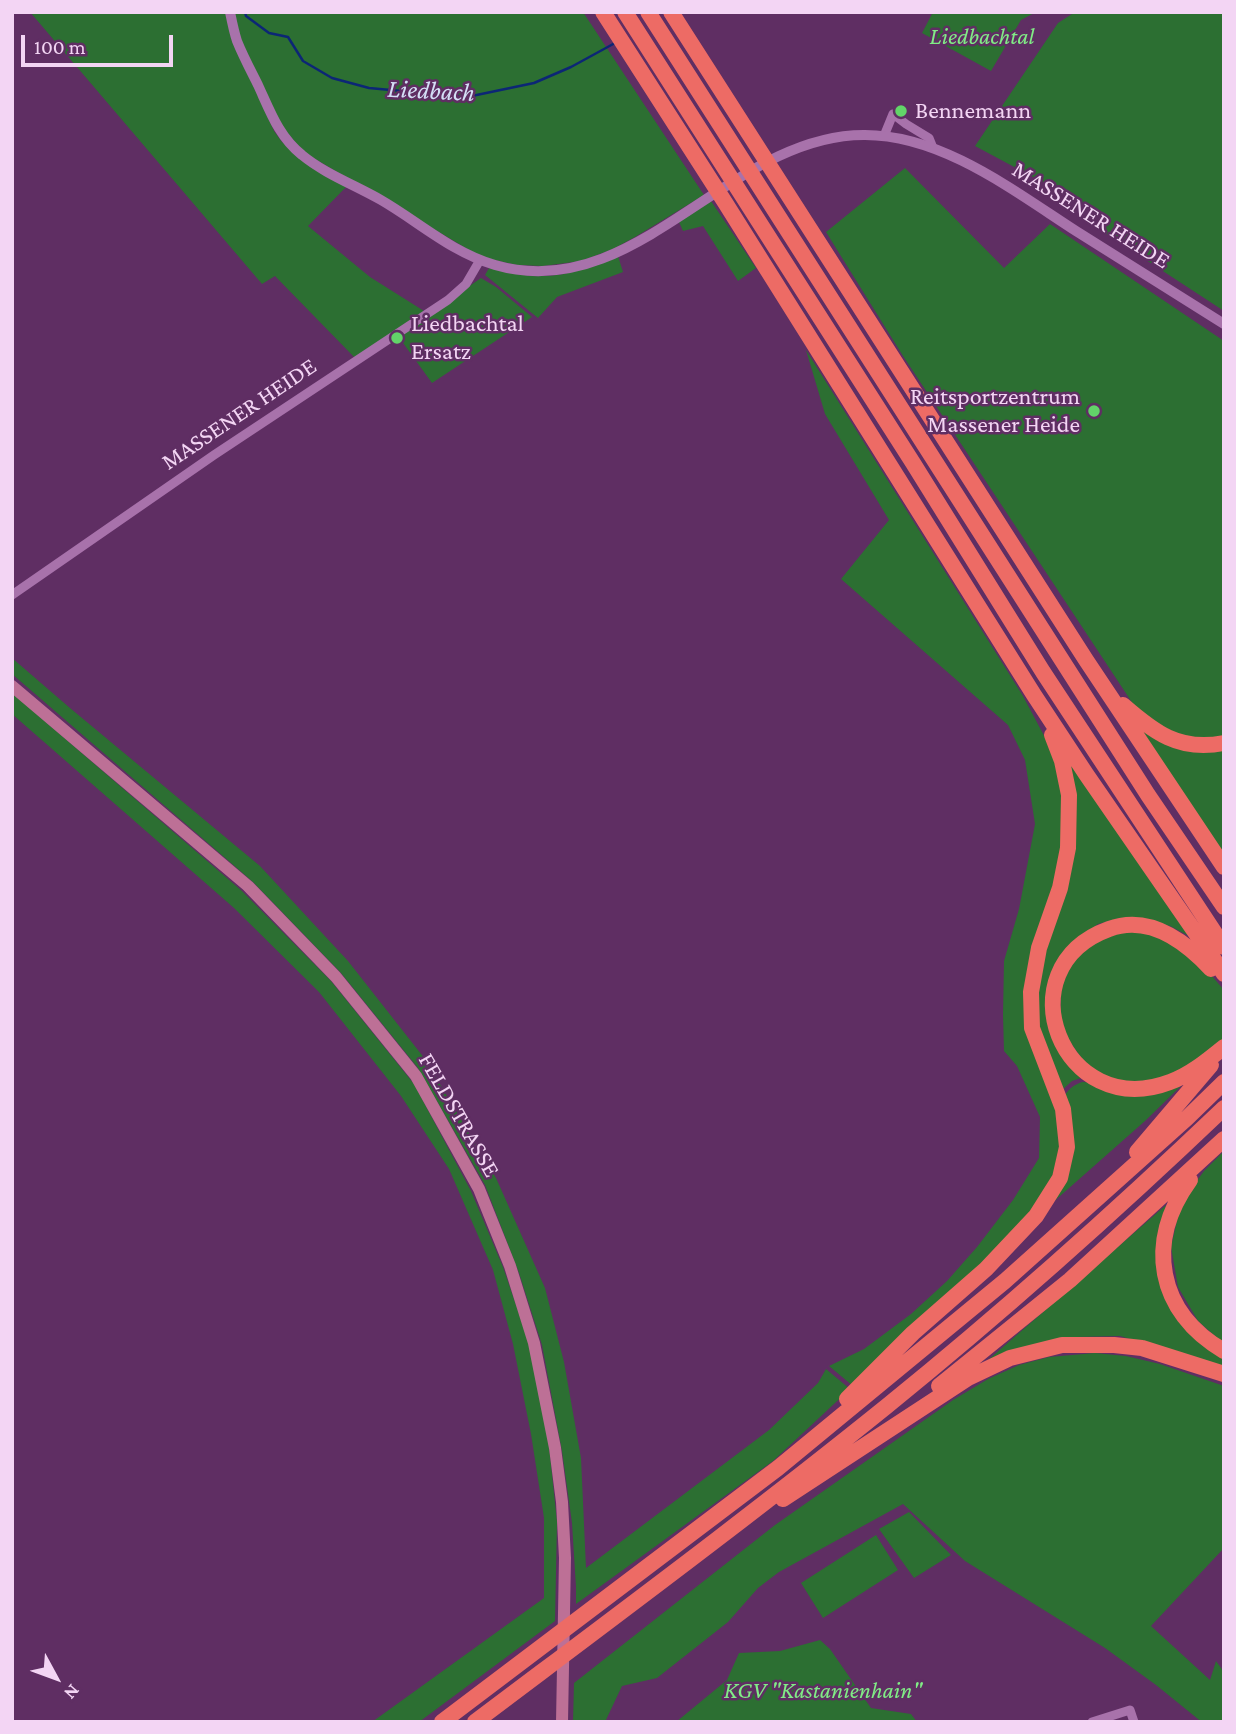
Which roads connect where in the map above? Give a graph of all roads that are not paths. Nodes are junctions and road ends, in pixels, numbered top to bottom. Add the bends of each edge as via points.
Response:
1 (230, 12) edge
2 (603, 12) edge
3 (625, 12) edge
4 (648, 12) edge
5 (671, 12) edge
6 (884, 136) junction
7 (933, 148) junction
8 (480, 260) junction
9 (1224, 324) edge
10 (12, 595) edge
11 (1086, 660) junction
12 (12, 686) edge
13 (1034, 695) junction
14 (1224, 743) edge
15 (1224, 867) edge
16 (1224, 907) edge
17 (1224, 947) edge
18 (1224, 974) edge
19 (1224, 982) edge
20 (1224, 1049) edge
21 (1224, 1082) edge
22 (1224, 1108) edge
23 (1221, 1142) edge
24 (1097, 1199) junction
25 (1224, 1351) edge
26 (1224, 1374) edge
27 (869, 1443) junction
28 (778, 1468) junction
29 (721, 1537) junction
30 (442, 1722) edge
31 (475, 1722) edge
32 (562, 1722) edge
33 (1092, 1722) edge
34 (1133, 1722) edge

1 - 8 street, MASSENER HEIDE via 237,39 278,129 294,149
2 - 13 highway
3 - 17 highway via 1043,673
4 - 16 highway
5 - 11 highway
6 - 7 street, MASSENER HEIDE
6 - 7 street, MASSENER HEIDE via 893,114 929,138
6 - 8 street, MASSENER HEIDE via 846,136 787,152 638,242 582,265 532,271
7 - 9 street, MASSENER HEIDE via 1002,183
8 - 10 street, MASSENER HEIDE via 466,285 448,300 214,454
11 - 14 highway via 1121,704 1157,733 1189,744
11 - 15 highway
12 - 32 main road, FELDSTRASSE via 248,886 336,977 416,1076 479,1189 534,1343 555,1448 565,1595
13 - 18 highway
13 - 28 highway via 1056,743 1069,795 1068,848 1031,992 1032,1028 1063,1109 1067,1147 1060,1178 1036,1216 986,1269 913,1333
19 - 20 highway via 1167,933 1135,924 1119,925 1087,940 1073,953 1062,967 1053,1002 1056,1029 1071,1057 1098,1080 1114,1086 1130,1089 1171,1082
20 - 24 highway
21 - 24 highway
22 - 29 highway via 1052,1267
23 - 25 highway via 1179,1194 1162,1249 1170,1291 1180,1311 1208,1342
23 - 27 highway via 1070,1280
24 - 28 highway
26 - 27 highway via 1142,1348 1062,1345 1010,1358 968,1378
27 - 29 highway
28 - 30 highway
29 - 31 highway
33 - 34 street via 1130,1710

